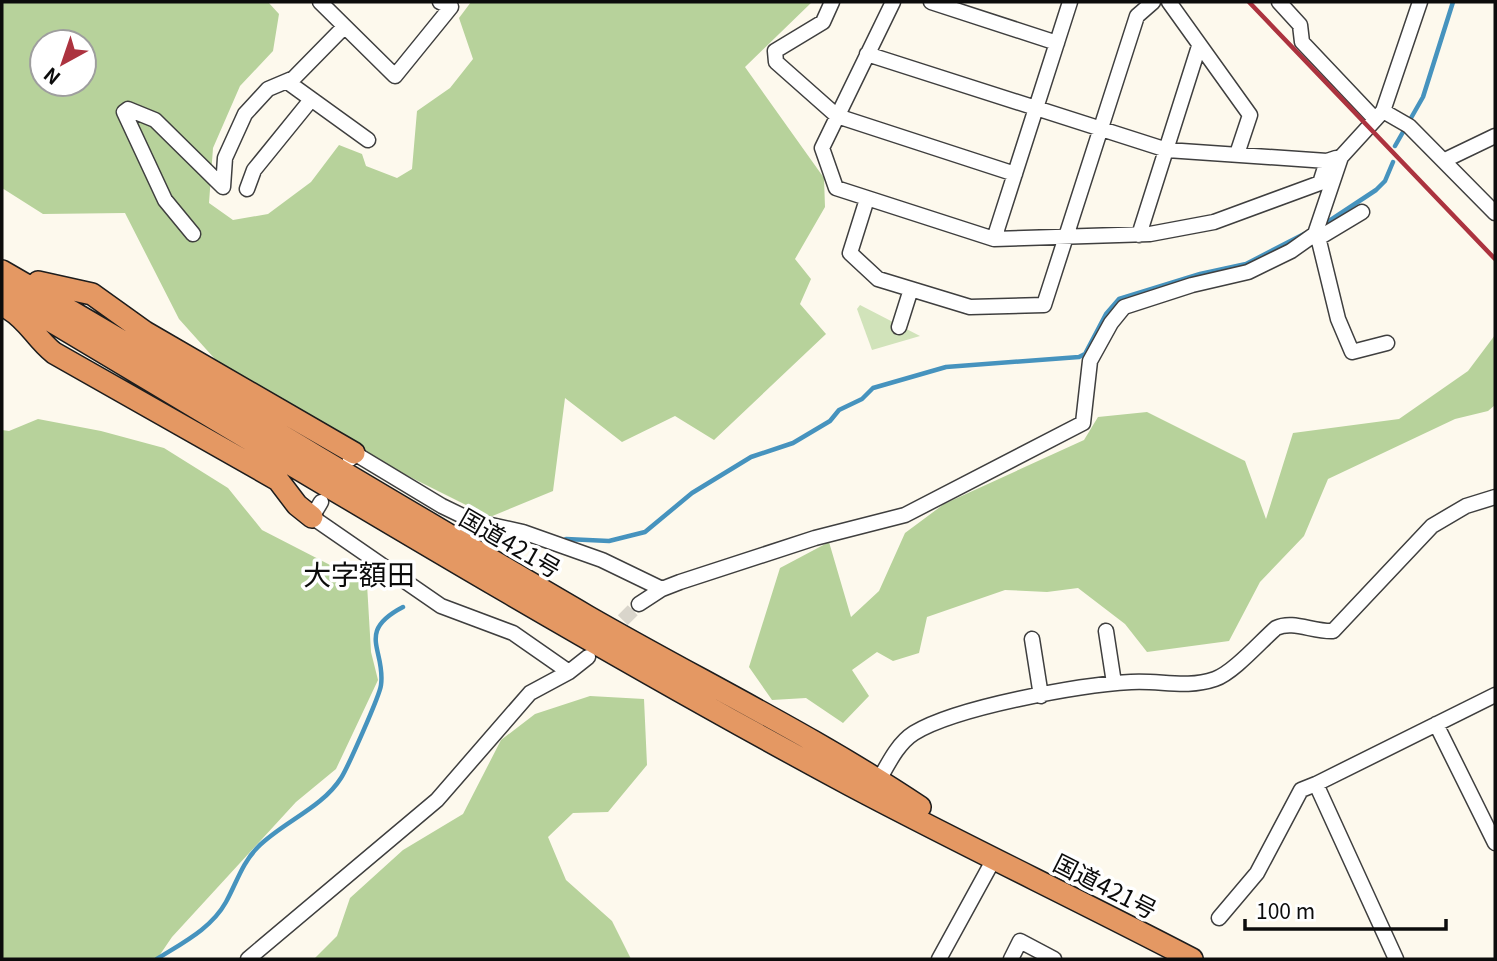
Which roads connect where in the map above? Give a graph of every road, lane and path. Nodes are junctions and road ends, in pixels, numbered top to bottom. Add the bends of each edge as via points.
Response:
1 (320, 2) edge
2 (832, 2) edge
3 (893, 2) edge
4 (931, 2) edge
5 (1070, 2) edge
6 (1153, 2) edge
7 (1169, 2) edge
8 (1279, 2) edge
9 (1420, 2) edge
10 (451, 3) edge
11 (344, 27) junction
12 (1057, 43) junction
13 (1199, 46) junction
14 (867, 54) junction
15 (293, 78) junction
16 (310, 101) junction
17 (1036, 109) junction
18 (1378, 115) junction
19 (837, 116) junction
20 (1101, 129) junction
21 (1495, 136) edge
22 (368, 141) dead end
23 (1167, 150) junction
24 (1237, 154) junction
25 (1334, 159) junction
26 (1445, 160) junction
27 (1015, 174) junction
28 (247, 189) dead end
29 (867, 199) junction
30 (1362, 212) dead end
31 (1495, 213) edge
32 (1317, 232) junction
33 (193, 234) dead end
34 (1139, 235) junction
35 (1066, 238) junction
36 (994, 239) junction
37 (4, 279) edge
38 (911, 289) junction
39 (59, 294) junction
40 (2, 304) edge
41 (899, 327) dead end
42 (1387, 343) dead end
43 (141, 375) junction
44 (352, 457) joint
45 (1495, 496) edge
46 (316, 510) joint
47 (662, 589) junction
48 (639, 604) tunnel mouth
49 (1106, 631) dead end
50 (1032, 639) dead end
51 (588, 657) dead end
52 (569, 672) junction
53 (1114, 683) junction
54 (1495, 695) edge
55 (1041, 696) junction
56 (1436, 724) junction
57 (879, 780) junction
58 (1316, 784) junction
59 (1495, 843) edge
60 (995, 857) junction
61 (1219, 918) dead end
62 (248, 959) edge
63 (939, 959) edge
64 (1011, 959) edge
65 (1054, 959) edge
66 (1192, 959) edge
67 (1396, 959) edge

1 - 11 street
2 - 19 street via 824,22 779,48 773,58
3 - 14 street
4 - 12 street
5 - 12 street
6 - 20 street via 1137,16
7 - 13 street
8 - 18 street via 1300,24 1302,42
9 - 18 street
10 - 11 street via 395,76
11 - 15 street
12 - 17 street
13 - 23 street
13 - 24 street via 1250,115
14 - 17 street
14 - 19 street
15 - 16 street via 289,83
15 - 33 street via 268,89 245,114 225,158 223,187 155,120 128,109 124,112 165,200
16 - 22 street
16 - 28 street via 254,170
17 - 20 street
17 - 27 street
18 - 25 street
18 - 26 street via 1405,123
19 - 27 street
19 - 29 street via 822,148 825,158 836,188
20 - 23 street
20 - 35 street
21 - 26 street
23 - 24 street
23 - 34 street
24 - 25 street
25 - 32 street
25 - 34 street via 1320,183 1214,222
26 - 31 street
27 - 36 street
29 - 36 street
29 - 38 street via 850,253 878,279
30 - 32 street
32 - 42 street via 1338,318 1352,352
32 - 47 street via 1248,272 1124,307 1090,360 1086,414 1075,429 905,515 815,538
34 - 35 street
35 - 36 street
35 - 38 street via 1044,305 970,307
37 - 39 highway, 国道421号
37 - 43 highway, 国道421号
38 - 41 street
39 - 43 highway via 60,316 124,357
39 - 44 highway via 92,294 145,332
39 - 57 highway, 国道421号 via 297,448
40 - 46 highway via 26,319 41,343 54,353 278,480 296,506
43 - 60 highway, 国道421号 via 608,651 852,786
44 - 47 street via 473,521 523,532 602,560
45 - 53 street via 1432,526 1333,631 1286,624 1219,678 1195,685
46 - 52 street via 441,606 513,633
47 - 48 street
49 - 53 street
50 - 55 street
51 - 52 street
52 - 62 street via 530,693 437,800
53 - 55 street
54 - 56 street
55 - 57 street via 988,708 913,734
56 - 58 street
56 - 59 street
57 - 60 highway, 国道421号
58 - 61 street via 1301,790 1256,873
58 - 67 street
60 - 63 street
60 - 66 highway, 国道421号
64 - 65 street via 1020,941

